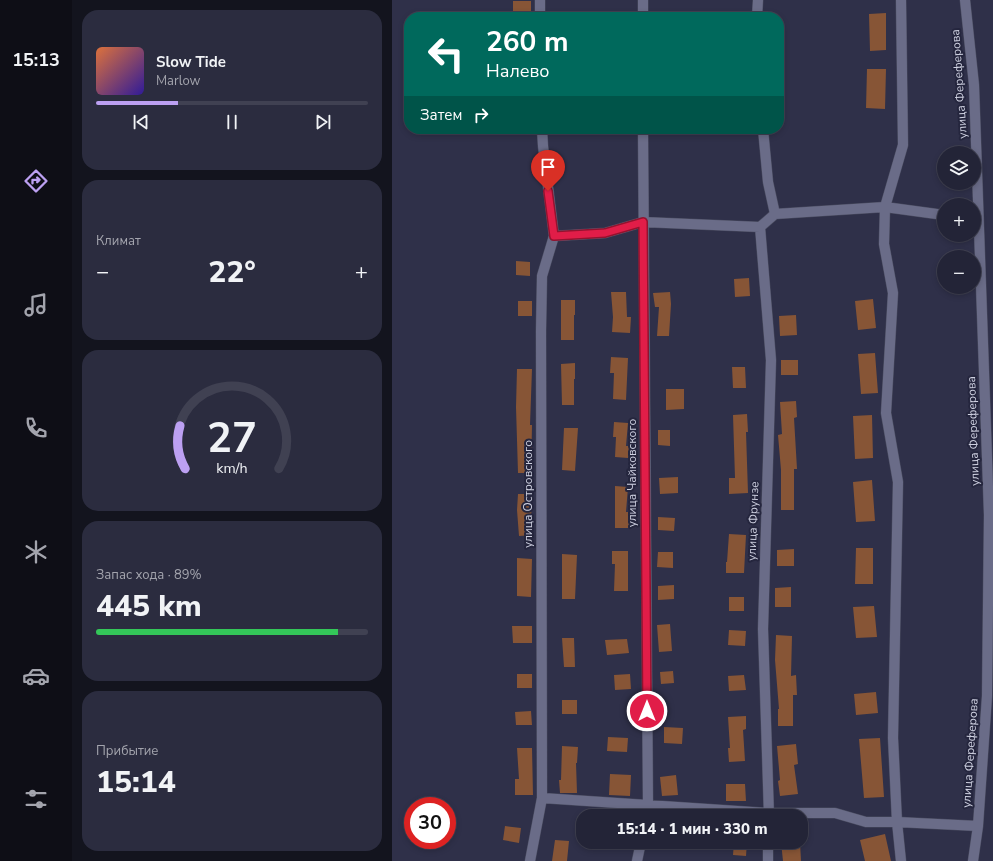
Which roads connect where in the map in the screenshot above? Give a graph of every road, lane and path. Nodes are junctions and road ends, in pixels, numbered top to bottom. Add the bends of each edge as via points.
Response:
1 (540, 0) edge
2 (643, 0) edge
3 (758, 0) edge
4 (901, 0) edge
5 (965, 0) edge
6 (540, 12) edge
7 (643, 12) edge
8 (758, 12) edge
9 (542, 134) edge
10 (643, 134) edge
11 (763, 134) edge
12 (977, 198) edge
13 (884, 207) junction
14 (775, 214) junction
15 (937, 214) edge
16 (643, 222) junction
17 (760, 227) junction
18 (554, 236) junction
19 (978, 242) edge
20 (542, 798) junction
21 (648, 806) junction
22 (647, 809) edge
23 (688, 809) edge
24 (769, 809) edge
25 (808, 814) edge
26 (897, 822) junction
27 (978, 826) junction
28 (640, 849) edge
29 (768, 849) edge
30 (530, 861) edge
31 (637, 861) edge
32 (768, 861) edge
33 (901, 861) edge
34 (973, 861) edge

1 - 6 street
2 - 7 street
3 - 8 street
4 - 13 street via 903,145
5 - 12 street, улица Фереферова via 974,85
9 - 18 street, улица Островского
10 - 16 street, улица Чайковского
11 - 14 street via 768,182
13 - 14 street
13 - 15 street
13 - 26 street via 884,244 893,293 886,413 898,482 893,738
14 - 17 street
16 - 17 street
16 - 18 street via 605,233
16 - 21 street, улица Чайковского
17 - 24 street, улица Фрунзе via 771,360 763,629
18 - 20 street, улица Островского via 542,276
19 - 27 street, улица Фереферова via 989,515 987,696
20 - 21 street
20 - 30 street, улица Островского
21 - 22 street, улица Чайковского
21 - 23 street
25 - 26 street via 835,813 866,822
26 - 27 street
26 - 33 street
27 - 34 street, улица Фереферова
28 - 31 street
29 - 32 street

